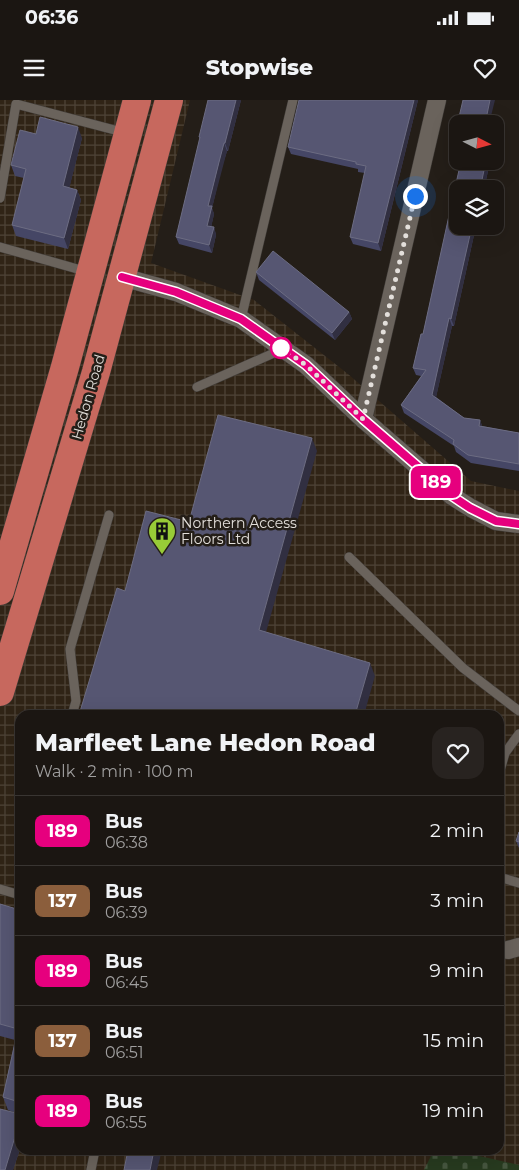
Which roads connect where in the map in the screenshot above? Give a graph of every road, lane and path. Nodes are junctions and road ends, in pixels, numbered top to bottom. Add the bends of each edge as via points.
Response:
1 (137, 100) edge
2 (170, 100) edge
3 (293, 100) edge
4 (437, 100) edge
5 (128, 133) junction
6 (0, 198) edge
7 (0, 247) edge
8 (91, 273) junction
9 (122, 277) junction
10 (241, 319) junction
11 (283, 349) junction
12 (197, 387) dead end
13 (363, 419) junction
14 (109, 515) dead end
15 (519, 524) edge
16 (349, 557) dead end
17 (0, 591) edge
18 (0, 692) edge
19 (73, 710) edge
20 (519, 710) edge
21 (519, 734) edge
22 (504, 756) edge
23 (504, 878) edge
24 (519, 883) edge
25 (0, 889) edge
26 (15, 894) edge
27 (94, 1155) edge
28 (92, 1170) edge

1 - 5 highway
2 - 9 highway, Hedon Road
3 - 10 lane
4 - 13 street
5 - 6 lane via 16,104
5 - 8 highway
7 - 8 lane
8 - 17 highway
9 - 10 street via 176,292
9 - 18 highway, Hedon Road
10 - 11 street
11 - 12 lane
11 - 13 street via 306,365
13 - 15 street via 452,496 496,521
14 - 19 lane via 70,649 76,700
16 - 20 lane via 463,668
21 - 22 lane
23 - 24 lane
25 - 26 lane
27 - 28 lane

